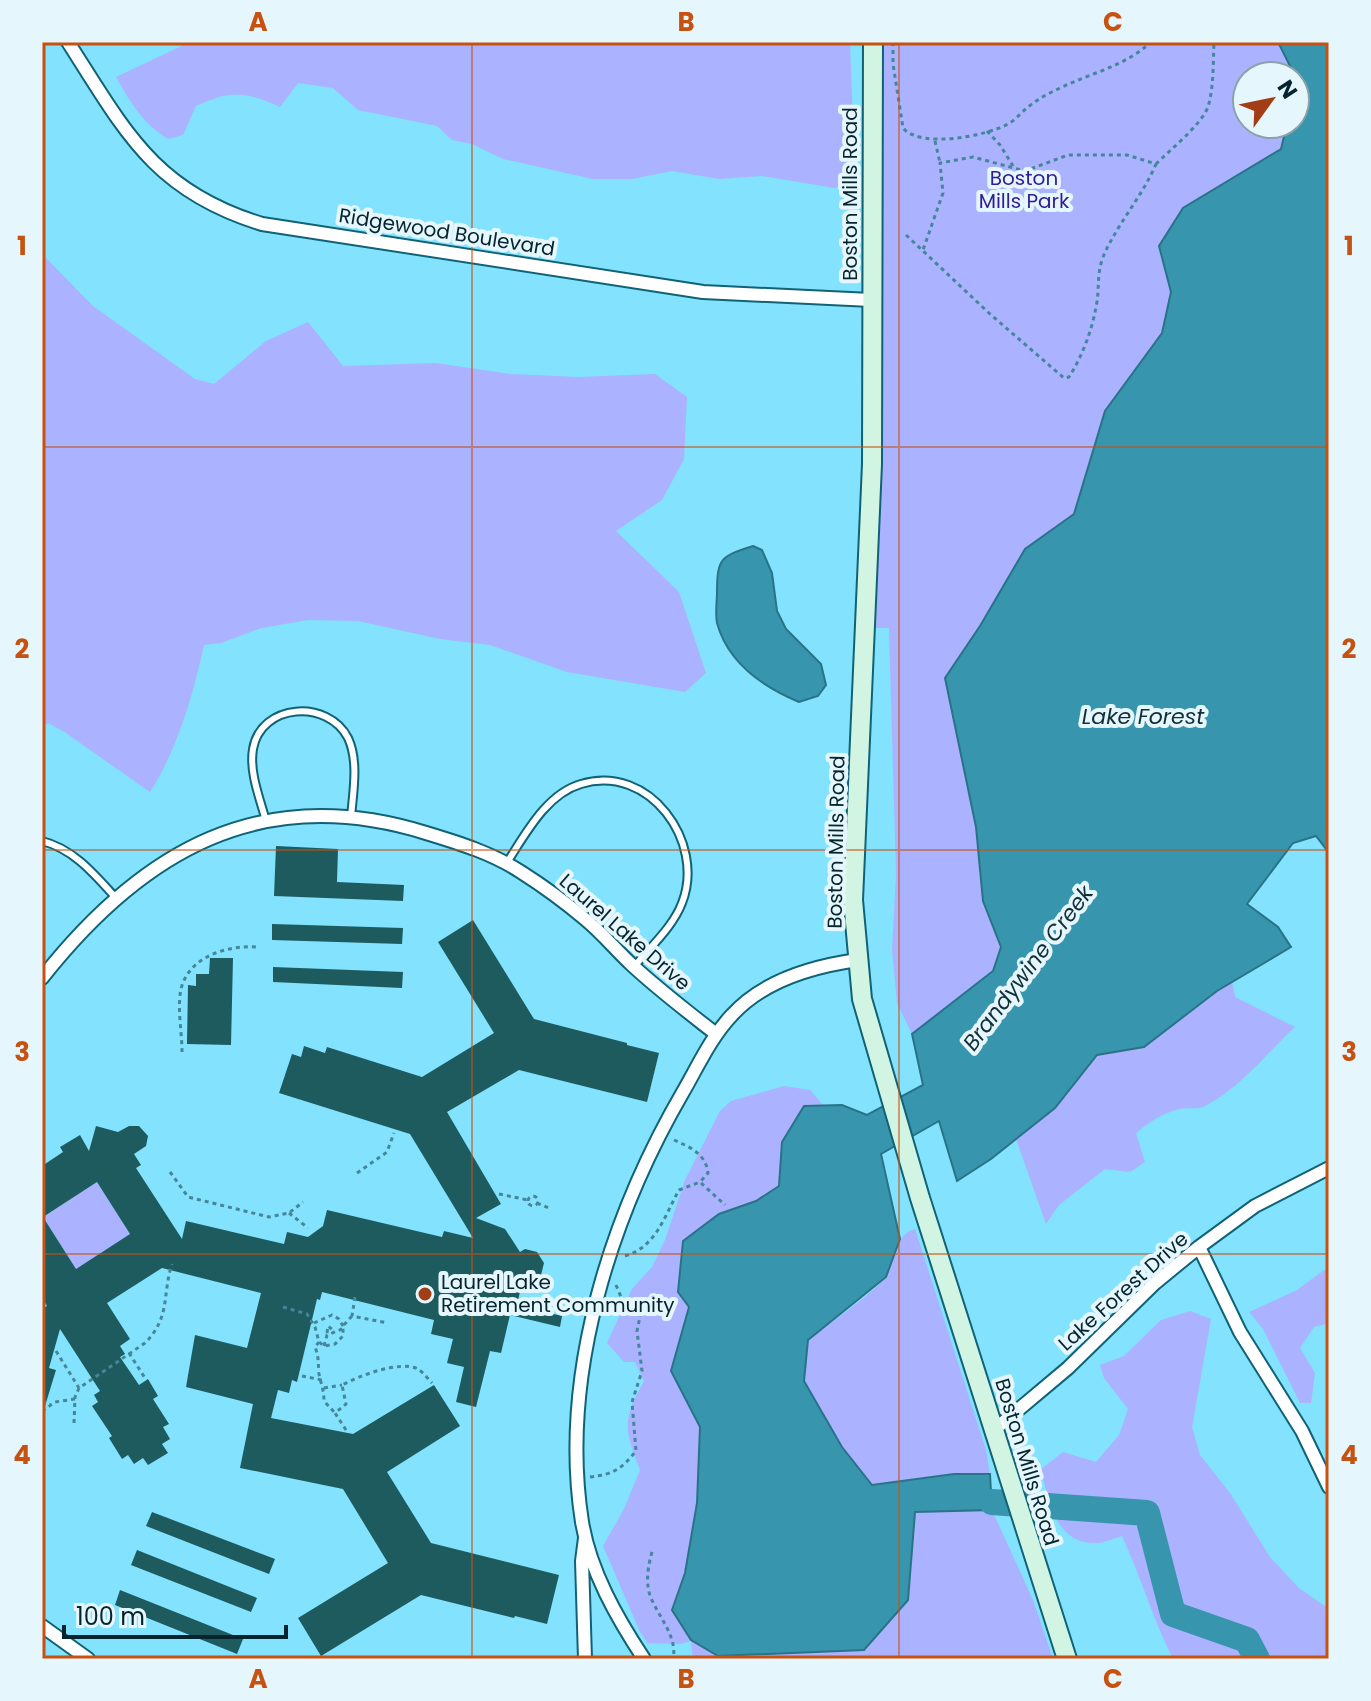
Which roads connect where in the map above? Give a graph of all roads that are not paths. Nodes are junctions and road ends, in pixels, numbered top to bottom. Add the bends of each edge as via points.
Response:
1 (68, 42) edge
2 (873, 42) edge
3 (871, 300) junction
4 (351, 817) junction
5 (266, 821) junction
6 (42, 841) edge
7 (506, 864) junction
8 (116, 898) junction
9 (858, 960) junction
10 (634, 967) junction
11 (42, 978) edge
12 (716, 1034) junction
13 (1329, 1168) edge
14 (1199, 1247) junction
15 (994, 1430) junction
16 (1329, 1487) edge
17 (585, 1534) junction
18 (42, 1626) edge
19 (88, 1659) edge
20 (585, 1659) edge
21 (644, 1659) edge
22 (1067, 1659) edge

1 - 3 street, Ridgewood Boulevard via 135,143 164,174 207,202 262,224 703,292
2 - 3 street, Boston Mills Road
3 - 9 street, Boston Mills Road via 872,477 853,900
4 - 5 street, Laurel Lake Drive
4 - 5 lane via 353,762 348,739 330,718 300,710 272,720 254,742 253,768
4 - 7 street, Laurel Lake Drive via 408,827
5 - 8 street, Laurel Lake Drive via 191,846
6 - 8 lane via 83,863
7 - 10 street, Laurel Lake Drive via 584,918
7 - 10 lane via 548,806 580,784 620,784 656,801 683,843 687,886 682,906
8 - 11 street, Laurel Lake Drive
9 - 12 street via 790,977 734,1013
9 - 15 street, Boston Mills Road via 862,999 879,1059
10 - 12 street, Laurel Lake Drive
12 - 17 street via 660,1134 608,1260 584,1368 577,1437
13 - 14 street, Lake Forest Drive via 1255,1206
14 - 15 street, Lake Forest Drive
14 - 16 street via 1240,1332 1296,1420
15 - 22 street, Boston Mills Road
17 - 20 street
17 - 21 street via 605,1591
18 - 19 street

